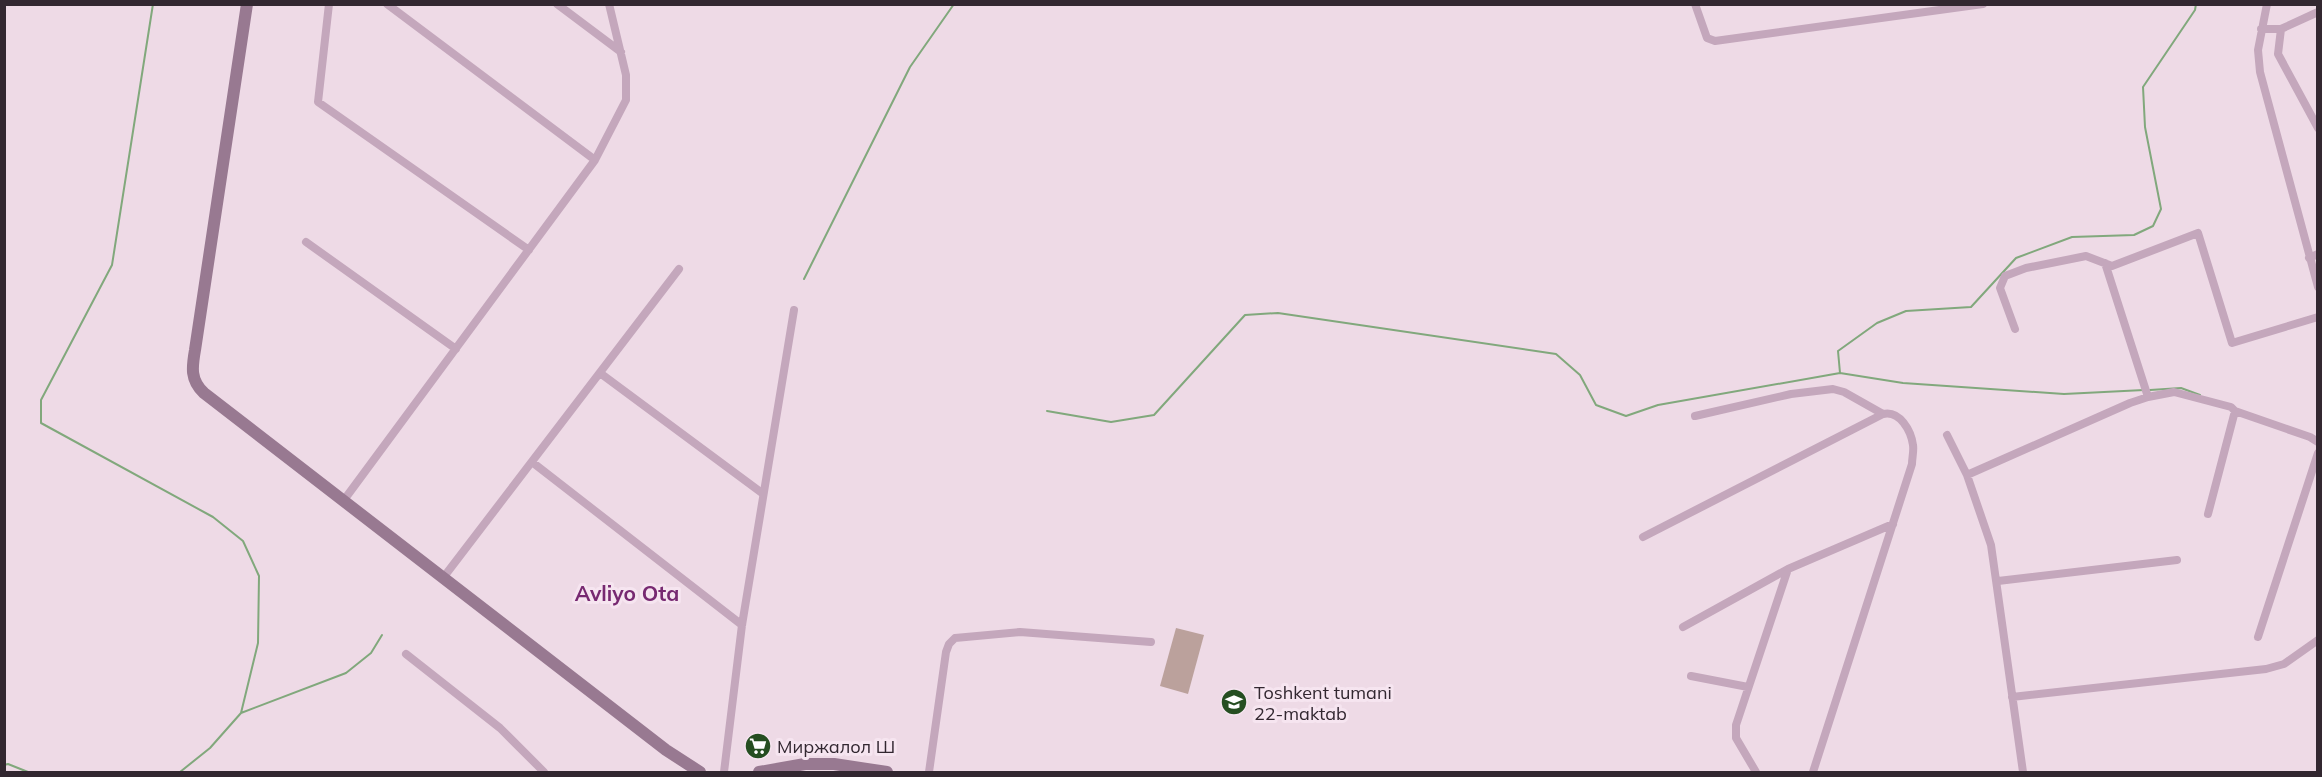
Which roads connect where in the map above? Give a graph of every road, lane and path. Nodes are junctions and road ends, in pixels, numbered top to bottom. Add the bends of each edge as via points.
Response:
1 (247, 4) edge
2 (329, 4) edge
3 (387, 4) edge
4 (557, 4) edge
5 (609, 4) edge
6 (1695, 4) edge
7 (1983, 4) edge
8 (2267, 4) edge
9 (2318, 12) edge
10 (2261, 29) junction
11 (2281, 29) junction
12 (621, 52) junction
13 (2318, 128) edge
14 (595, 160) junction
15 (306, 242) dead end
16 (530, 250) junction
17 (2313, 256) edge
18 (2105, 263) junction
19 (679, 269) dead end
20 (2318, 287) edge
21 (794, 310) dead end
22 (2318, 317) edge
23 (2015, 329) dead end
24 (456, 350) junction
25 (600, 374) junction
26 (2148, 397) junction
27 (2235, 411) junction
28 (1883, 414) junction
29 (1695, 416) dead end
30 (1947, 435) dead end
31 (2318, 442) edge
32 (2318, 453) edge
33 (532, 462) junction
34 (1968, 476) junction
35 (762, 494) junction
36 (344, 500) junction
37 (2208, 514) dead end
38 (1893, 524) junction
39 (1643, 537) dead end
40 (2177, 560) dead end
41 (1788, 569) junction
42 (443, 578) junction
43 (1998, 581) junction
44 (741, 625) junction
45 (1683, 627) dead end
46 (2258, 637) dead end
47 (2318, 640) edge
48 (1151, 642) dead end
49 (406, 654) dead end
50 (1691, 676) dead end
51 (1749, 687) junction
52 (2012, 698) junction
53 (544, 772) edge
54 (700, 772) edge
55 (724, 772) edge
56 (759, 772) edge
57 (887, 772) edge
58 (929, 772) edge
59 (1756, 772) edge
60 (1813, 772) edge
61 (2023, 772) edge

1 - 36 street via 193,377 204,393
2 - 16 street via 318,102
3 - 14 street
4 - 12 street
5 - 12 street
6 - 7 street via 1707,38 1715,41
8 - 10 street
9 - 11 street
10 - 11 street
10 - 17 street via 2260,72
11 - 13 street via 2278,54
12 - 14 street via 626,100
14 - 16 street
15 - 24 street
16 - 24 street
17 - 20 street
18 - 22 street via 2112,266 2198,233 2232,343
18 - 23 street via 2086,256 2005,276 2000,288
18 - 26 street
19 - 25 street
21 - 35 street
24 - 36 street
25 - 33 street
25 - 35 street
26 - 27 street via 2174,392
26 - 34 street
27 - 31 street
27 - 37 street
28 - 29 street via 1833,389 1791,394
28 - 38 street via 1897,416 1909,429 1913,445 1912,464
28 - 39 street
30 - 34 street
32 - 46 street
33 - 42 street
33 - 44 street
34 - 43 street via 1991,545
35 - 44 street
36 - 42 street
38 - 41 street
38 - 60 street
40 - 43 street
41 - 45 street
41 - 51 street
42 - 54 street
43 - 52 street
44 - 55 street
47 - 52 street via 2284,664 2266,669
48 - 58 street via 1020,632 955,638 946,652
49 - 53 street via 500,728
50 - 51 street
51 - 59 street via 1736,724 1736,738
52 - 61 street
56 - 57 street via 834,764

